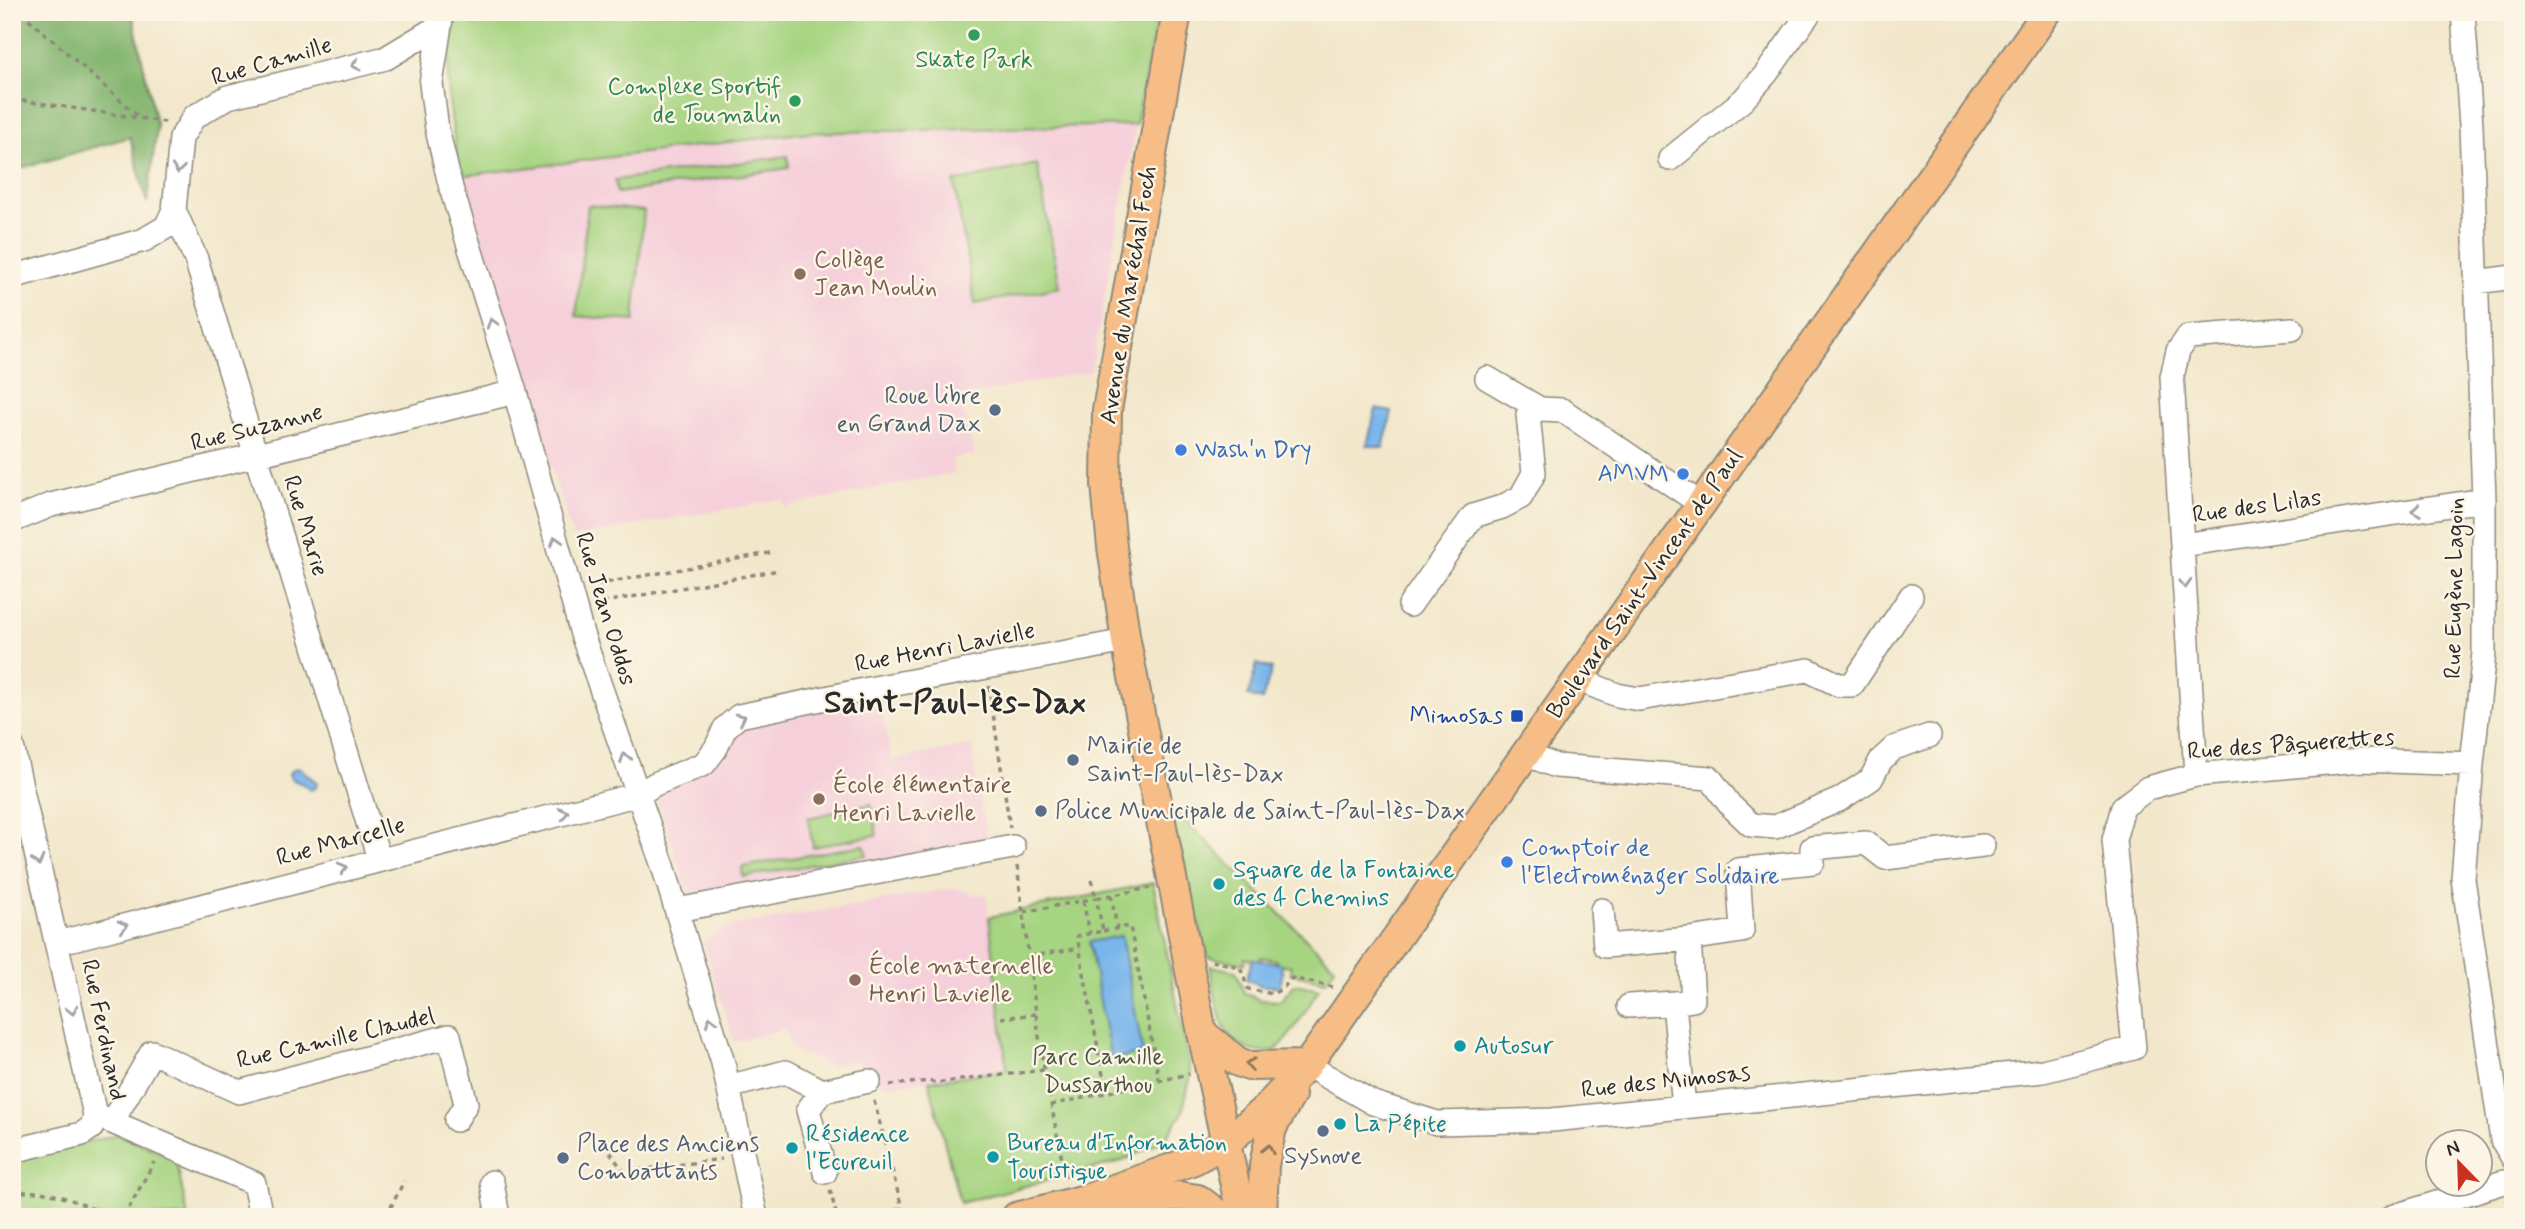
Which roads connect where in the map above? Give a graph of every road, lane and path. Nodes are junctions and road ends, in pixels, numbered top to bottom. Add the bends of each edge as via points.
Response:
1 (21, 12) edge
2 (1177, 12) edge
3 (1810, 12) edge
4 (2047, 12) edge
5 (2463, 12) edge
6 (441, 19) edge
7 (391, 55) junction
8 (431, 84) junction
9 (12, 99) edge
10 (141, 118) junction
11 (189, 125) junction
12 (1670, 159) dead end
13 (174, 210) junction
14 (12, 277) edge
15 (2513, 277) edge
16 (2476, 282) junction
17 (2292, 329) dead end
18 (1487, 378) dead end
19 (515, 392) junction
20 (1540, 409) junction
21 (256, 455) junction
22 (2484, 500) junction
23 (1701, 504) junction
24 (12, 521) edge
25 (2182, 545) junction
26 (775, 552) dead end
27 (779, 570) dead end
28 (583, 587) dead end
29 (1910, 596) dead end
30 (1410, 605) dead end
31 (588, 606) dead end
32 (1126, 641) junction
33 (985, 667) junction
34 (1577, 679) junction
35 (1929, 736) dead end
36 (12, 746) edge
37 (1525, 754) junction
38 (2472, 764) junction
39 (2196, 775) junction
40 (639, 794) junction
41 (1983, 846) dead end
42 (1013, 847) junction
43 (379, 859) junction
44 (1091, 880) dead end
45 (1173, 883) junction
46 (1111, 895) junction
47 (1096, 898) junction
48 (1083, 901) junction
49 (677, 910) junction
50 (1602, 910) dead end
51 (1024, 912) junction
52 (1117, 928) junction
53 (1103, 931) junction
54 (1090, 933) junction
55 (1689, 939) junction
56 (57, 943) junction
57 (1080, 948) junction
58 (1186, 954) junction
59 (1029, 956) junction
60 (1358, 993) junction
61 (1674, 1003) junction
62 (1629, 1006) dead end
63 (1036, 1014) junction
64 (1001, 1018) dead end
65 (1202, 1033) junction
66 (1307, 1065) junction
67 (1044, 1070) junction
68 (2043, 1071) joint
69 (1191, 1074) dead end
70 (1159, 1080) junction
71 (869, 1081) junction
72 (729, 1087) junction
73 (822, 1091) junction
74 (1107, 1091) junction
75 (1051, 1105) junction
76 (1684, 1107) junction
77 (104, 1119) junction
78 (456, 1120) dead end
79 (1227, 1142) junction
80 (12, 1151) edge
81 (610, 1152) dead end
82 (743, 1156) junction
83 (155, 1161) dead end
84 (825, 1171) dead end
85 (2511, 1174) edge
86 (404, 1181) dead end
87 (492, 1182) dead end
88 (12, 1195) edge
89 (1086, 1206) edge
90 (902, 1208) junction
91 (111, 1217) edge
92 (124, 1217) edge
93 (261, 1217) edge
94 (386, 1217) edge
95 (498, 1217) edge
96 (756, 1217) edge
97 (867, 1217) edge
98 (908, 1217) edge
99 (1016, 1217) edge
100 (1222, 1217) edge
101 (1242, 1217) edge
102 (1262, 1217) edge
103 (2392, 1217) edge

1 - 10 path
2 - 32 main road, Avenue du Maréchal Foch via 1107,410 1106,485
3 - 12 street via 1743,100
4 - 23 main road, Boulevard Saint-Vincent de Paul
5 - 16 street, Rue Eugène Lagoin
6 - 7 street, Rue Camille
6 - 8 street, Rue Jean Oddos
7 - 8 street via 415,62
7 -> 11 street, Rue Camille via 228,97 194,117
19 -> 8 street, Rue Jean Oddos via 451,188
9 - 10 path
10 - 11 path
11 -> 13 street via 181,138
13 - 14 street via 166,227 144,240
13 - 21 street, Rue Marie via 197,259
15 - 16 street
16 - 22 street, Rue Eugène Lagoin
17 - 25 street via 2188,337 2178,351 2172,377
18 - 20 street
19 - 21 street, Rue Suzanne
40 -> 19 street, Rue Jean Oddos via 582,634
20 - 23 street via 1562,410
20 - 30 street via 1528,415 1534,473 1521,497 1473,516
21 - 24 street, Rue Suzanne via 51,505
21 - 43 street, Rue Marie
22 -> 25 street, Rue des Lilas
22 - 38 street, Rue Eugène Lagoin via 2484,653
23 - 34 main road, Boulevard Saint-Vincent de Paul
25 -> 39 street, Rue des Lilas
26 - 28 path
27 - 31 path
29 - 34 street via 1852,685 1839,685 1808,670 1639,699
32 - 33 street, Rue Henri Lavielle
32 - 45 main road, Avenue du Maréchal Foch
40 -> 33 street, Rue Henri Lavielle via 704,764 725,728 739,716
33 - 42 path
34 - 37 main road, Boulevard Saint-Vincent de Paul
35 - 37 street via 1894,748 1871,779 1839,800 1775,827 1751,825 1710,778 1556,766
36 -> 56 street, Rue Ferdinand
37 - 60 main road, Boulevard Saint-Vincent de Paul
38 - 39 street, Rue des Pâquerettes via 2360,761
38 - 85 street, Rue Eugène Lagoin via 2463,879
39 - 68 street, Rue des Pâquerettes via 2148,788 2123,807 2114,840 2134,1048
43 -> 40 street, Rue Marcelle
40 - 49 street, Rue Jean Oddos
41 - 55 street via 1885,858 1866,843 1812,848 1812,862 1738,870 1742,931
42 - 49 street
42 - 51 path
56 -> 43 street, Rue Marcelle
44 - 47 path
45 - 46 path
45 - 58 main road, Avenue du Maréchal Foch
46 - 47 path
46 - 52 path
47 - 48 path
47 - 53 path
48 - 51 path
48 - 54 path
72 -> 49 street, Rue Jean Oddos
50 - 55 street via 1605,946
51 - 59 path
52 - 53 path
52 - 70 path via 1129,926
53 - 54 path
54 - 57 path via 1077,936
55 - 61 street via 1693,1000
56 -> 77 street, Rue Ferdinand
57 - 59 path
57 - 74 path
58 - 60 path via 1240,967 1248,989 1260,992 1273,994 1292,978
58 - 65 main road, Avenue du Maréchal Foch
59 - 63 path
60 - 66 main road, Boulevard Saint-Vincent de Paul
61 - 62 street
61 - 76 street
63 - 64 path
63 - 67 path
66 -> 65 main road via 1249,1066
65 - 79 main road, Avenue du Maréchal Foch
66 - 76 street, Rue des Mimosas via 1373,1103 1437,1123 1552,1121
66 - 79 main road, Boulevard Saint-Vincent de Paul
102 -> 66 main road via 1264,1165 1272,1128
67 - 71 path via 936,1083 887,1086
67 - 75 path
68 - 76 street, Rue des Mimosas
69 - 70 path
70 - 74 path
71 - 73 street
71 - 90 path
72 - 73 street via 786,1072
72 - 82 street, Rue Jean Oddos
73 - 84 street via 808,1110
74 - 75 path
75 - 89 path
77 - 78 street, Rue Camille Claudel via 152,1052 239,1092 449,1036 466,1104
77 - 80 street, Rue Ferdinand via 82,1134
77 - 93 street via 254,1183
79 - 89 main road, Boulevard Saint-Vincent de Paul
79 - 101 main road, Avenue du Maréchal Foch
81 - 82 path via 624,1172
82 - 96 street, Rue Jean Oddos
83 - 92 path
85 - 103 street
86 - 94 path
87 - 95 street
88 - 91 path via 44,1193
89 - 99 main road
89 - 100 main road via 1180,1196 1198,1199
90 - 97 path
90 - 98 path

